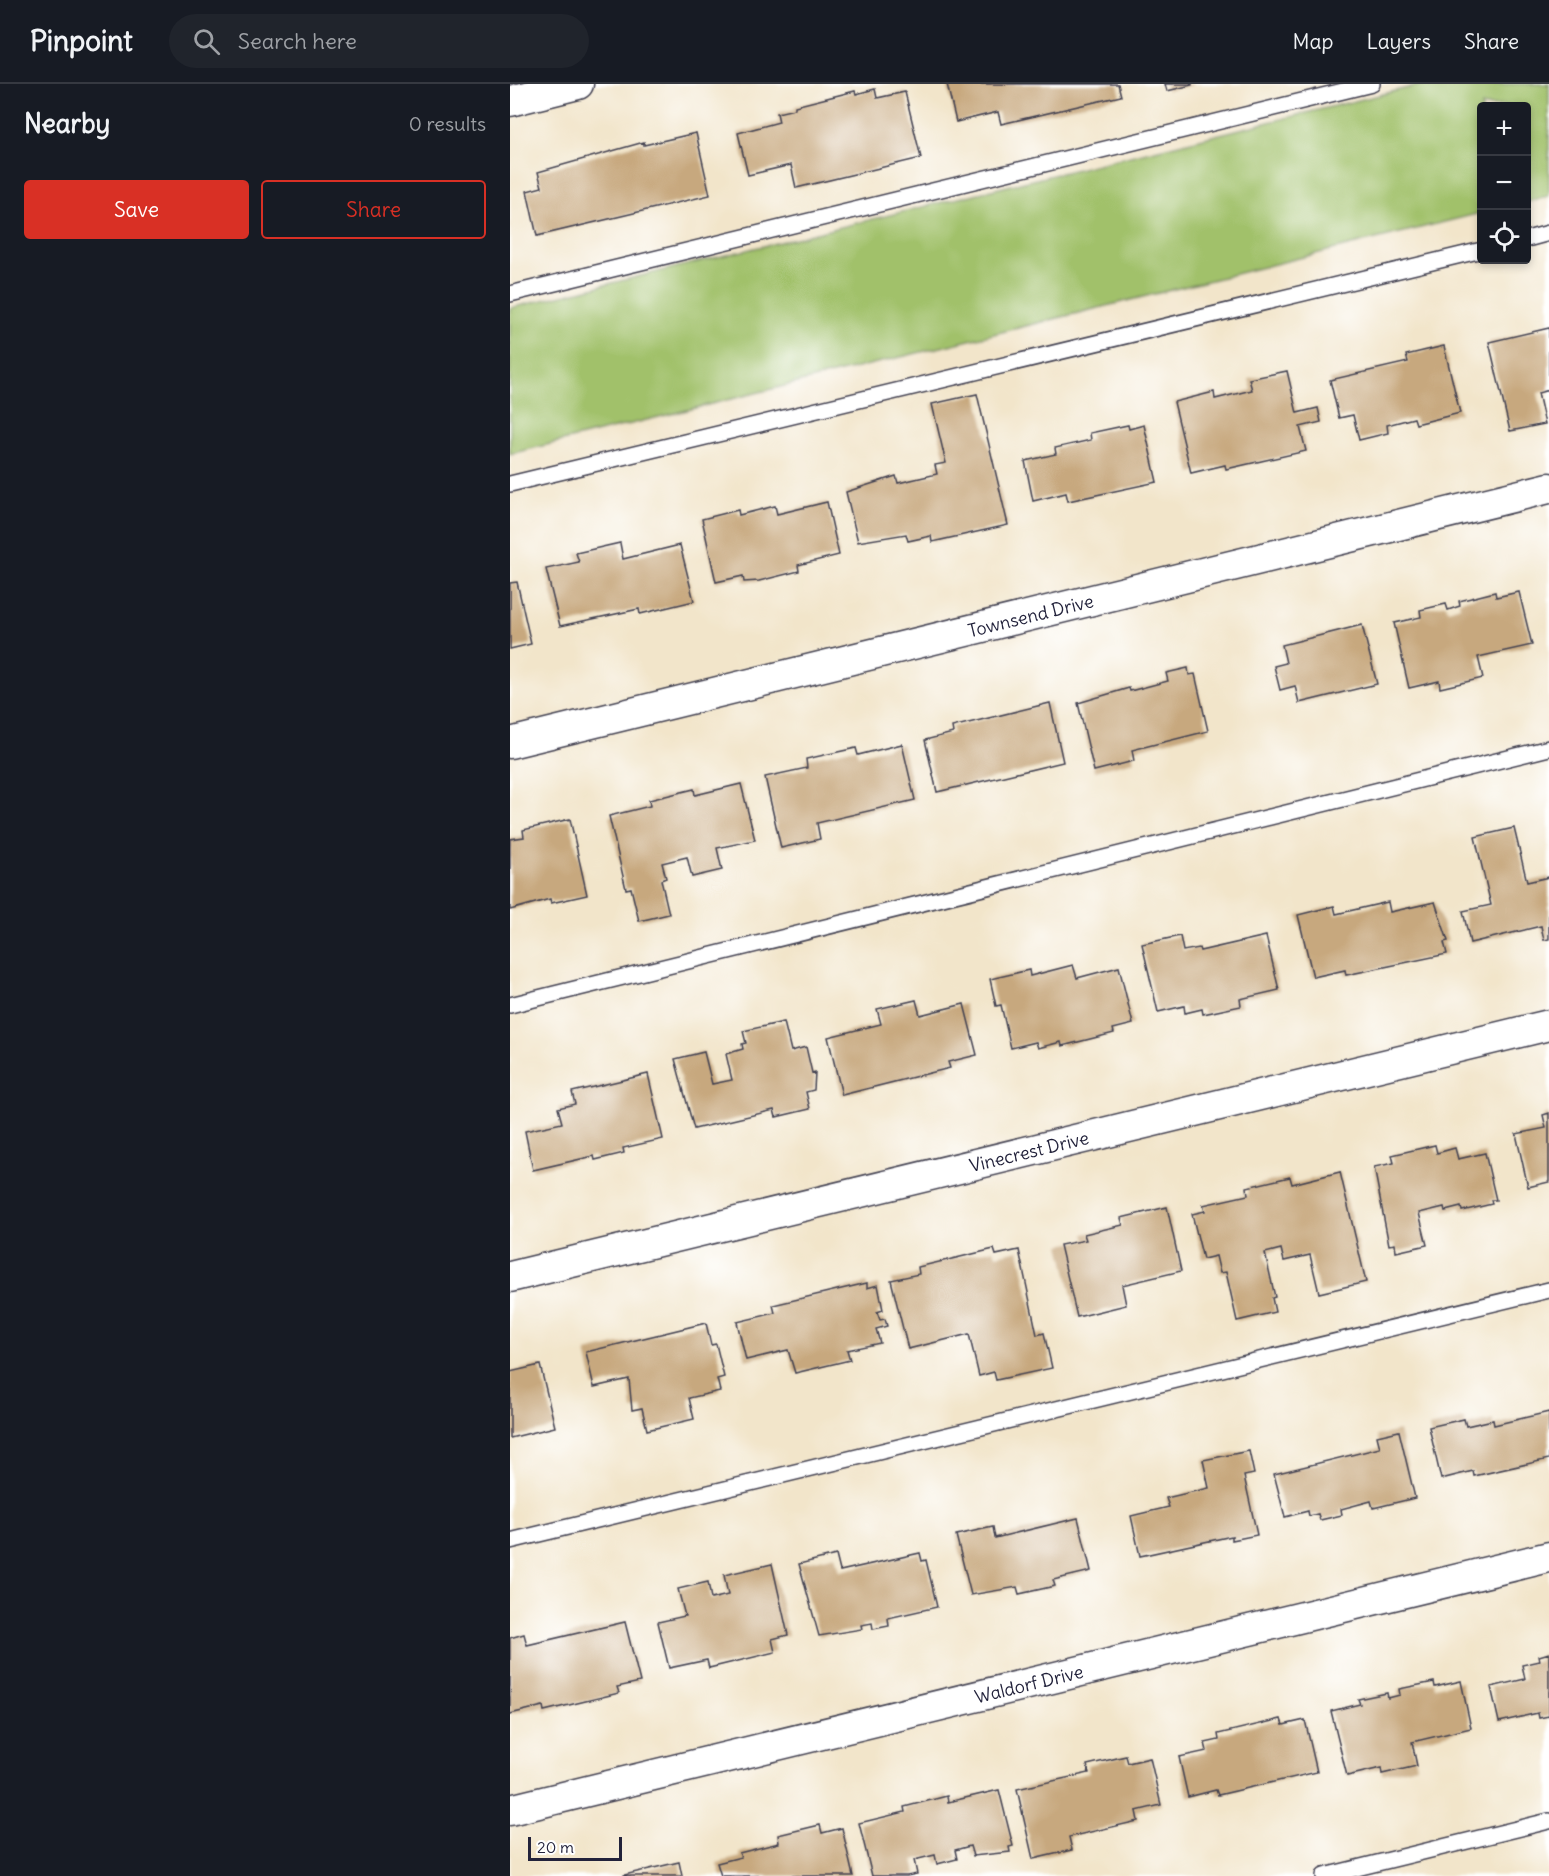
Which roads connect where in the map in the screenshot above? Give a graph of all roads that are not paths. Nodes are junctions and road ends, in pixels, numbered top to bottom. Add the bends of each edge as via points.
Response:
1 (578, 84) edge
2 (1372, 84) edge
3 (510, 100) edge
4 (1549, 233) edge
5 (1531, 238) edge
6 (1477, 251) edge
7 (510, 294) edge
8 (510, 484) edge
9 (1549, 488) edge
10 (510, 743) edge
11 (1549, 748) edge
12 (510, 1005) edge
13 (1549, 1025) edge
14 (510, 1277) edge
15 (1549, 1290) edge
16 (510, 1541) edge
17 (1549, 1557) edge
18 (510, 1810) edge
19 (1549, 1821) edge
20 (1324, 1876) edge

1 - 3 street
2 - 7 lane
4 - 5 lane
6 - 8 lane
9 - 10 street, Townsend Drive
11 - 12 lane
13 - 14 street, Vinecrest Drive
15 - 16 lane
17 - 18 street, Waldorf Drive
19 - 20 lane

